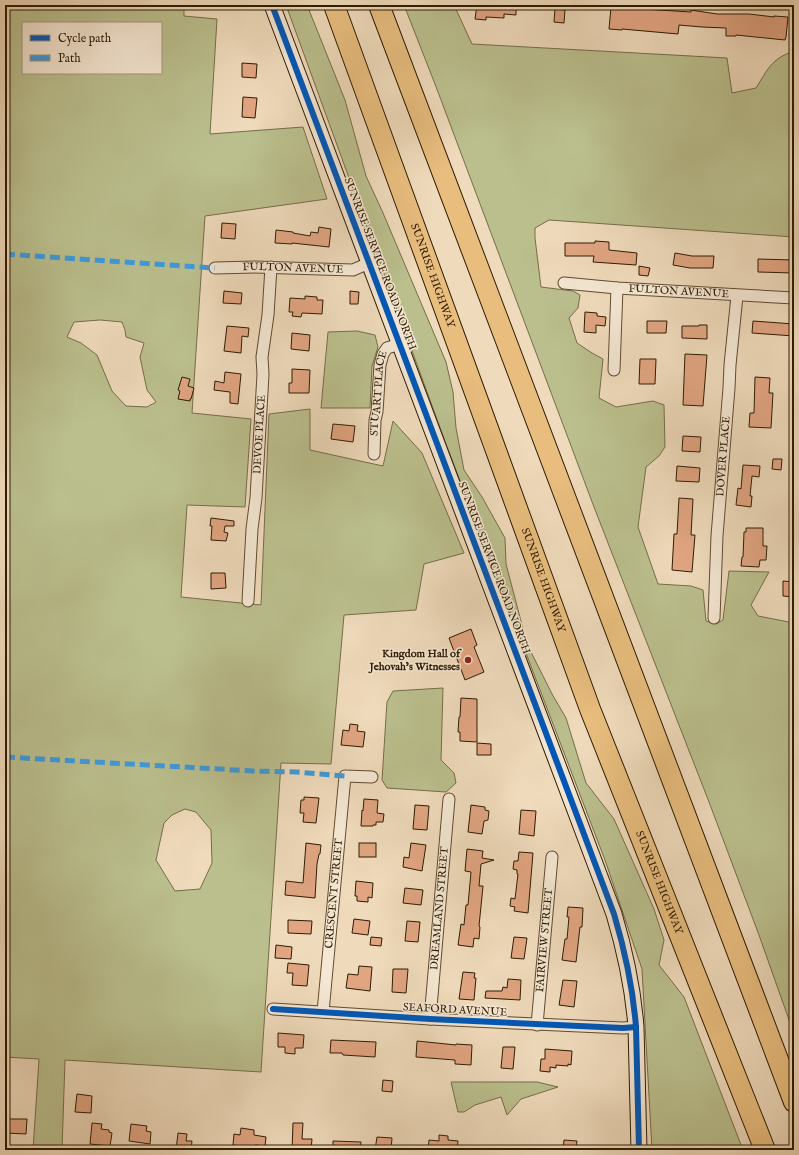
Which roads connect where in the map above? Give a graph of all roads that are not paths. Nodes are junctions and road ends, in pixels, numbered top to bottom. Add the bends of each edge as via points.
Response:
1 (272, 5) edge
2 (334, 5) edge
3 (379, 5) edge
4 (369, 263) junction
5 (215, 268) dead end
6 (271, 268) junction
7 (564, 283) dead end
8 (617, 288) junction
9 (737, 296) junction
10 (794, 298) edge
11 (400, 344) junction
12 (614, 370) dead end
13 (374, 454) dead end
14 (248, 601) dead end
15 (714, 618) dead end
16 (372, 777) dead end
17 (449, 799) dead end
18 (552, 857) dead end
19 (273, 1010) dead end
20 (323, 1012) junction
21 (430, 1019) junction
22 (537, 1024) junction
23 (636, 1027) junction
24 (794, 1102) edge
25 (639, 1150) edge
26 (765, 1150) edge

1 - 4 street, SUNRISE SERVICE ROAD NORTH
2 - 26 highway, SUNRISE HIGHWAY via 590,709
3 - 24 highway
4 - 6 street, FULTON AVENUE via 353,270
4 - 11 street, SUNRISE SERVICE ROAD NORTH
5 - 6 street, FULTON AVENUE
6 - 14 street, DEVOE PLACE via 262,357 263,382
7 - 8 street, FULTON AVENUE
8 - 9 street, FULTON AVENUE
8 - 12 street
9 - 10 street, FULTON AVENUE
9 - 15 street, DOVER PLACE via 717,536
11 - 13 street, STUART PLACE via 387,348 383,354 375,420
11 - 23 street, SUNRISE SERVICE ROAD NORTH via 614,914 628,968
16 - 20 street, CRESCENT STREET via 344,776
17 - 21 street, DREAMLAND STREET
18 - 22 street, FAIRVIEW STREET
19 - 20 street, SEAFORD AVENUE
20 - 21 street, SEAFORD AVENUE
21 - 22 street, SEAFORD AVENUE
22 - 23 street, SEAFORD AVENUE
23 - 25 street, SUNRISE SERVICE ROAD NORTH

